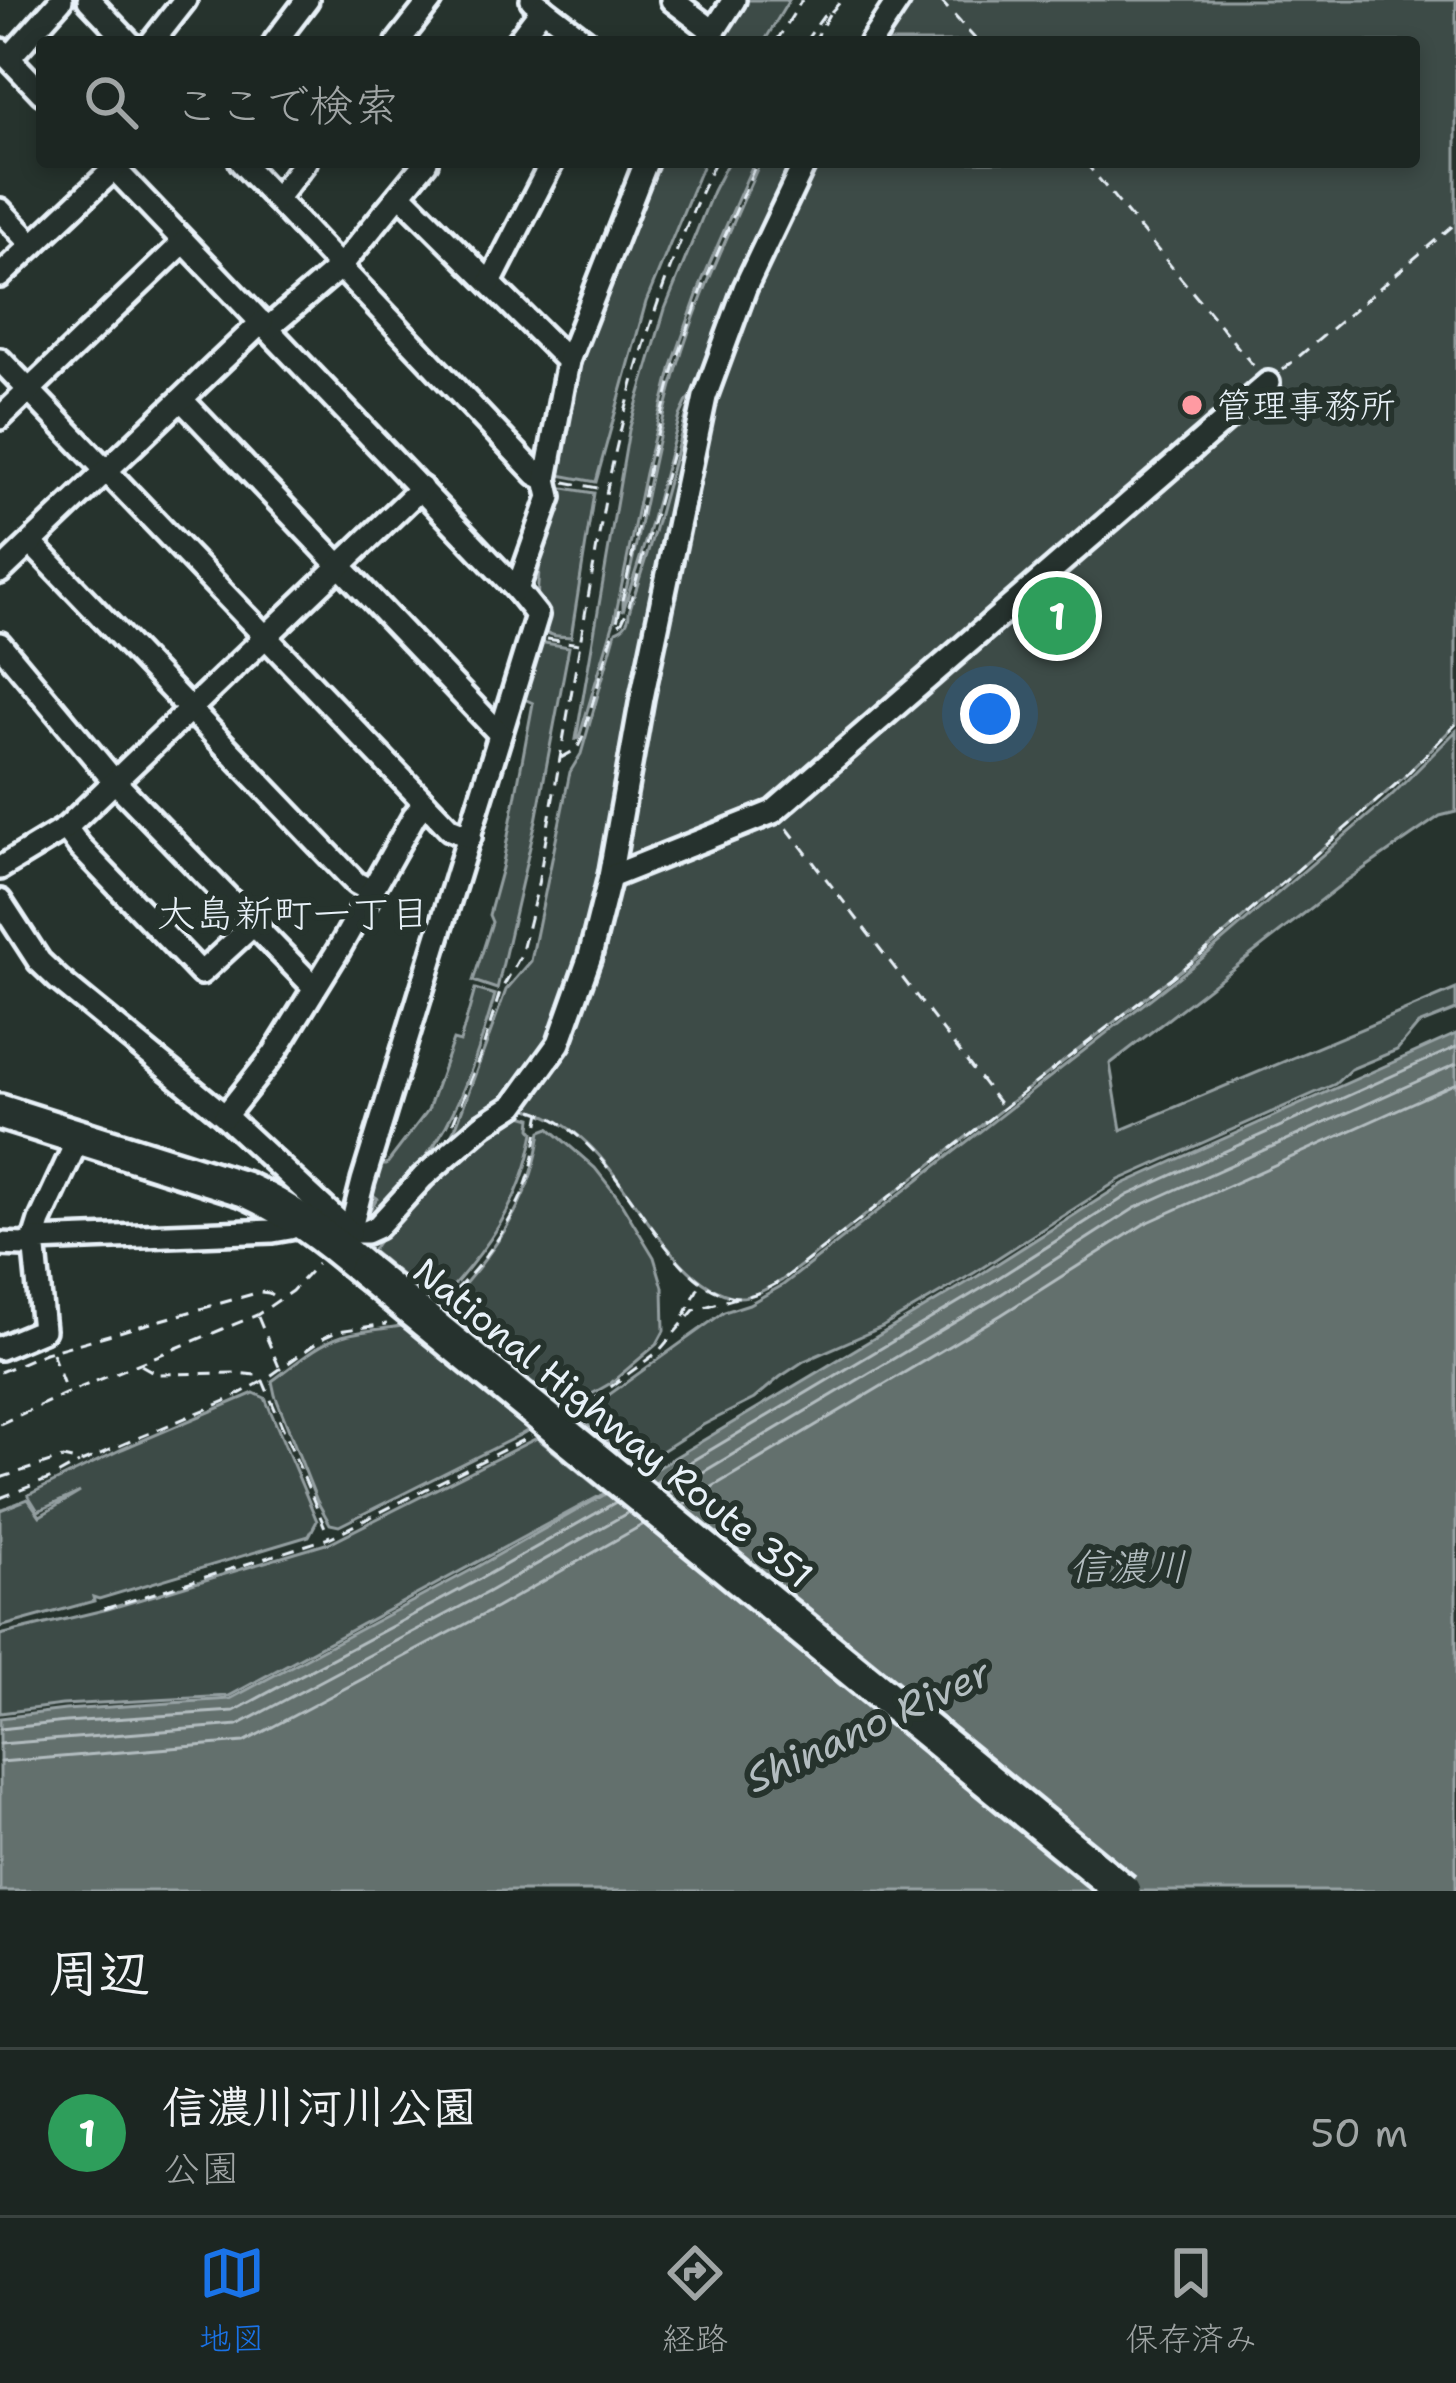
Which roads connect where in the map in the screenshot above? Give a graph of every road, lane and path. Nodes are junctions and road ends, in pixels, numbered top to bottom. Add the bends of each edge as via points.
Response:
1 (62, 0) edge
2 (89, 0) edge
3 (184, 0) edge
4 (307, 0) edge
5 (431, 0) edge
6 (672, 0) edge
7 (734, 0) edge
8 (802, 0) edge
9 (842, 0) edge
10 (899, 0) edge
11 (940, 0) edge
12 (537, 4) edge
13 (830, 13) junction
14 (123, 36) edge
15 (157, 36) edge
16 (280, 36) edge
17 (403, 36) edge
18 (520, 36) edge
19 (579, 36) edge
20 (709, 36) edge
21 (711, 36) edge
22 (780, 36) edge
23 (809, 36) edge
24 (817, 36) edge
25 (875, 36) edge
26 (973, 36) edge
27 (4, 54) edge
28 (36, 87) edge
29 (109, 168) edge
30 (115, 168) edge
31 (247, 168) edge
32 (300, 168) edge
33 (421, 168) edge
34 (549, 168) edge
35 (644, 168) edge
36 (712, 168) edge
37 (754, 168) edge
38 (802, 168) edge
39 (1089, 168) edge
40 (401, 195) junction
41 (276, 199) junction
42 (0, 210) edge
43 (1456, 223) edge
44 (184, 242) junction
45 (33, 245) junction
46 (340, 267) junction
47 (0, 276) edge
48 (490, 283) junction
49 (264, 326) junction
50 (0, 360) edge
51 (568, 361) junction
52 (1268, 383) junction
53 (30, 389) junction
54 (182, 400) junction
55 (0, 418) edge
56 (677, 438) dead end
57 (106, 470) junction
58 (546, 479) junction
59 (421, 488) junction
60 (607, 489) junction
61 (32, 544) junction
62 (341, 565) junction
63 (0, 572) edge
64 (518, 590) junction
65 (616, 626) junction
66 (533, 628) junction
67 (266, 638) junction
68 (0, 644) edge
69 (581, 644) junction
70 (190, 711) junction
71 (1456, 724) edge
72 (500, 734) junction
73 (560, 759) junction
74 (115, 782) junction
75 (425, 803) junction
76 (773, 812) junction
77 (65, 828) junction
78 (470, 837) junction
79 (0, 868) edge
80 (610, 877) junction
81 (371, 891) junction
82 (0, 901) edge
83 (252, 926) junction
84 (314, 987) junction
85 (514, 1105) junction
86 (1002, 1107) junction
87 (0, 1112) edge
88 (541, 1112) junction
89 (225, 1116) junction
90 (451, 1128) dead end
91 (79, 1137) junction
92 (302, 1221) junction
93 (34, 1240) junction
94 (0, 1244) edge
95 (335, 1247) junction
96 (701, 1282) junction
97 (738, 1297) junction
98 (280, 1300) junction
99 (442, 1303) dead end
100 (257, 1315) junction
101 (401, 1322) dead end
102 (680, 1324) junction
103 (46, 1340) dead end
104 (0, 1348) edge
105 (51, 1352) junction
106 (140, 1364) junction
107 (279, 1367) junction
108 (0, 1372) edge
109 (263, 1381) junction
110 (67, 1393) junction
111 (576, 1412) dead end
112 (0, 1424) edge
113 (543, 1430) dead end
114 (81, 1462) junction
115 (0, 1478) edge
116 (0, 1498) edge
117 (329, 1538) junction
118 (104, 1609) dead end
119 (1124, 1891) edge

1 - 27 street
2 - 14 street
3 - 15 street
4 - 16 street
5 - 17 street
6 - 20 street
7 - 21 street
8 - 22 path
9 - 13 path
10 - 25 street
11 - 26 path
12 - 18 street
12 - 19 street
13 - 23 path
13 - 24 path
27 - 28 street
29 - 45 street
30 - 44 street
31 - 41 street
32 - 41 street
33 - 40 street
34 - 48 street
35 - 51 street
36 - 60 path via 649,324
37 - 65 path via 674,368
38 - 80 street via 705,397
39 - 52 path
40 - 46 street
40 - 48 street
41 - 46 street
42 - 45 street
43 - 52 path
44 - 49 street
44 - 53 street
45 - 47 street
46 - 49 street
46 - 58 street
48 - 51 street
49 - 54 street
49 - 59 street
50 - 53 street
51 - 58 street
52 - 76 street
53 - 55 street
53 - 57 street
54 - 57 street
54 - 62 street
56 - 65 path via 629,606
57 - 61 street
57 - 67 street
58 - 60 path
58 - 64 street via 550,497
59 - 62 street
59 - 64 street
60 - 69 path
61 - 63 street
61 - 70 street
62 - 67 street
62 - 72 street
64 - 66 street via 537,615
65 - 73 path via 582,739
66 - 69 path via 548,640
66 - 72 street
67 - 70 street
67 - 75 street
68 - 74 street
69 - 73 path
70 - 74 street
70 - 81 street
71 - 86 path via 1199,956
72 - 78 street
73 - 90 path via 521,955
74 - 77 street
74 - 83 street
75 - 78 street
75 - 81 street
76 - 80 street
76 - 86 path
77 - 79 street
77 - 83 street via 201,973
78 - 95 street
80 - 85 street via 559,1043
81 - 84 street
82 - 89 street via 58,980
83 - 84 street
84 - 89 street
85 - 88 path
85 - 95 street via 423,1177 376,1227
86 - 97 path via 781,1281
87 - 91 highway, National Highway Route 351
88 - 96 path via 590,1146
88 - 99 path via 522,1194
89 - 95 street
91 - 92 highway, National Highway Route 351 via 244,1189
91 - 93 street
92 - 93 street via 273,1231
92 - 95 highway, National Highway Route 351
93 - 94 street
93 - 104 street via 43,1330
95 - 98 path
95 - 119 highway, National Highway Route 351, bridge
96 - 97 path
96 - 102 path
97 - 102 path via 694,1310
98 - 100 path
98 - 105 path via 260,1292
100 - 106 path
100 - 107 path
101 - 107 path via 339,1330
102 - 111 path via 659,1352
103 - 105 path
105 - 108 path
105 - 110 path
106 - 109 path via 158,1375 236,1372
106 - 110 path
107 - 109 path
109 - 114 path
109 - 117 path
110 - 112 path
113 - 117 path
114 - 115 path via 63,1458
114 - 116 path
117 - 118 path

